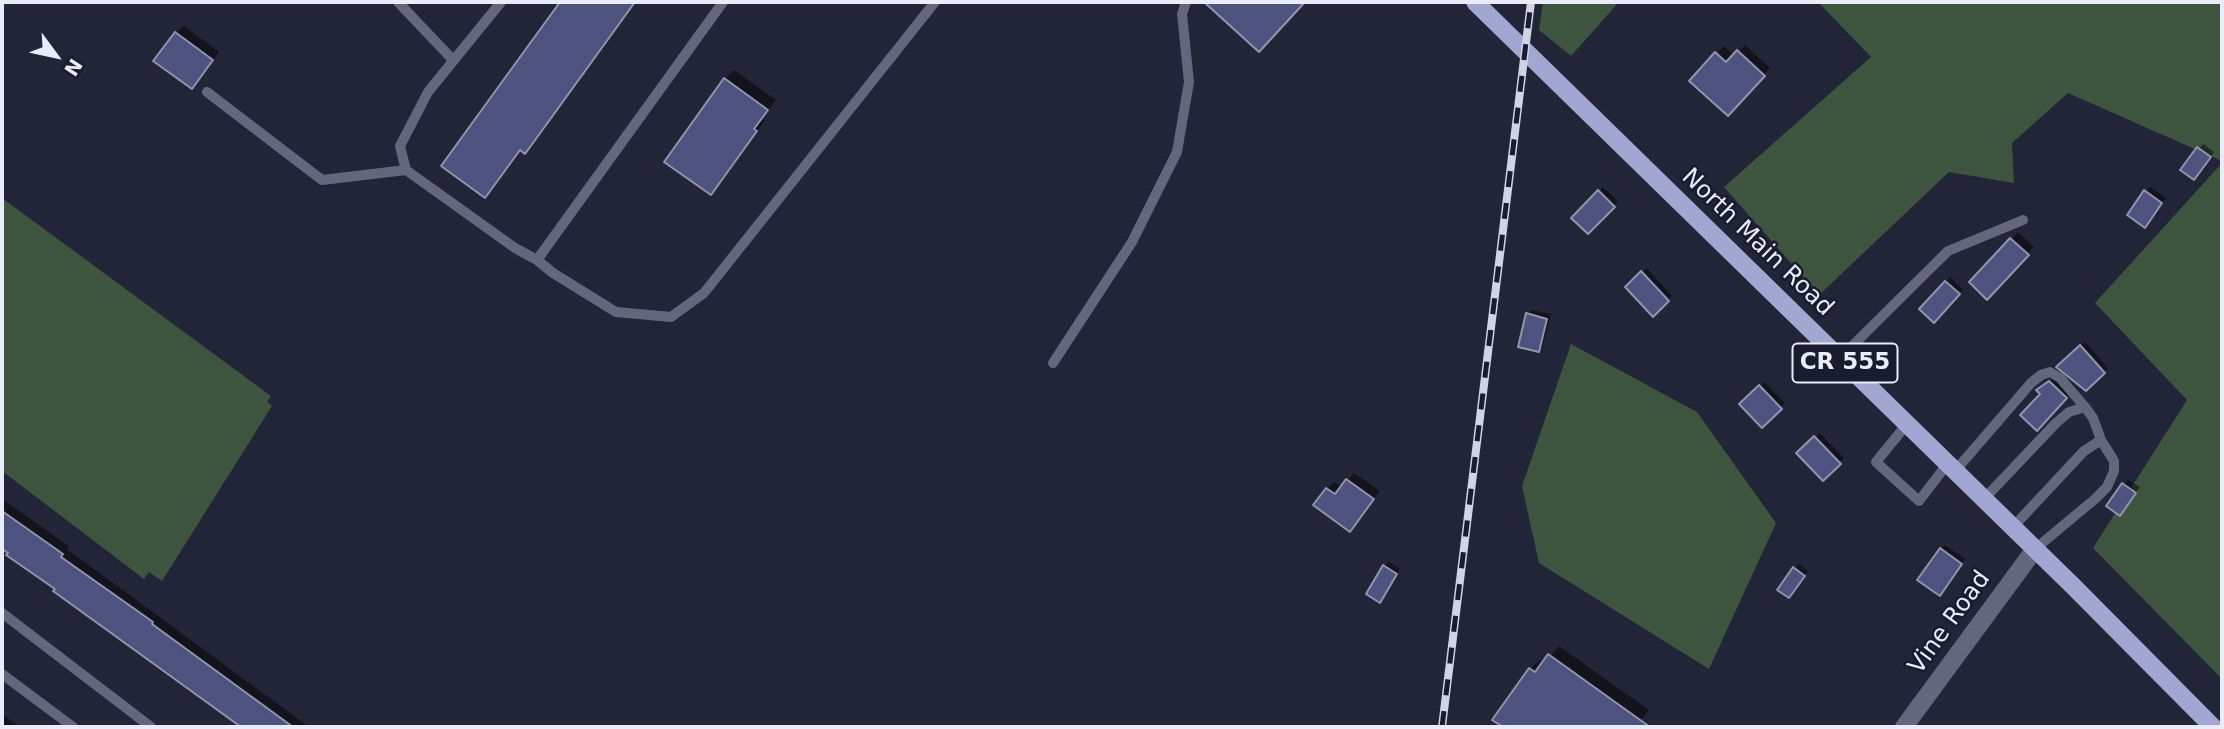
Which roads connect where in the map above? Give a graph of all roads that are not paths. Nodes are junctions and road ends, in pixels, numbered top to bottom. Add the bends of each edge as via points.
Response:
1 (398, 2) edge
2 (501, 2) edge
3 (723, 2) edge
4 (935, 2) edge
5 (1186, 2) edge
6 (1475, 2) edge
7 (453, 60) junction
8 (207, 92) dead end
9 (406, 170) junction
10 (2024, 220) dead end
11 (537, 260) junction
12 (1840, 358) junction
13 (1054, 363) dead end
14 (2085, 407) junction
15 (1907, 424) junction
16 (2101, 440) junction
17 (1952, 467) junction
18 (1984, 499) junction
19 (2013, 527) junction
20 (2035, 549) junction
21 (2, 613) edge
22 (2, 674) edge
23 (73, 727) edge
24 (151, 727) edge
25 (1904, 727) edge
26 (2213, 727) edge

1 - 7 lane
2 - 7 lane
3 - 11 lane
4 - 11 lane via 704,293 671,317 616,312
5 - 13 lane via 1182,14 1189,82 1177,152 1132,242
6 - 12 main road, North Main Road / CR 555
7 - 9 lane via 428,92 400,146
8 - 9 lane via 322,180
9 - 11 lane
10 - 12 lane via 1948,251
12 - 15 main road, North Main Road / CR 555
14 - 16 lane
14 - 17 lane via 2060,378 2050,372 2041,375
14 - 18 lane via 2056,423
15 - 17 main road, North Main Road / CR 555
15 - 17 lane via 1877,463 1919,501
16 - 19 lane via 2084,451
16 - 20 lane via 2114,461 2107,487
17 - 18 main road, North Main Road / CR 555
18 - 19 main road, North Main Road / CR 555
19 - 20 main road, North Main Road / CR 555
20 - 25 street, Vine Road
20 - 26 main road, North Main Road / CR 555
21 - 24 lane
22 - 23 lane

